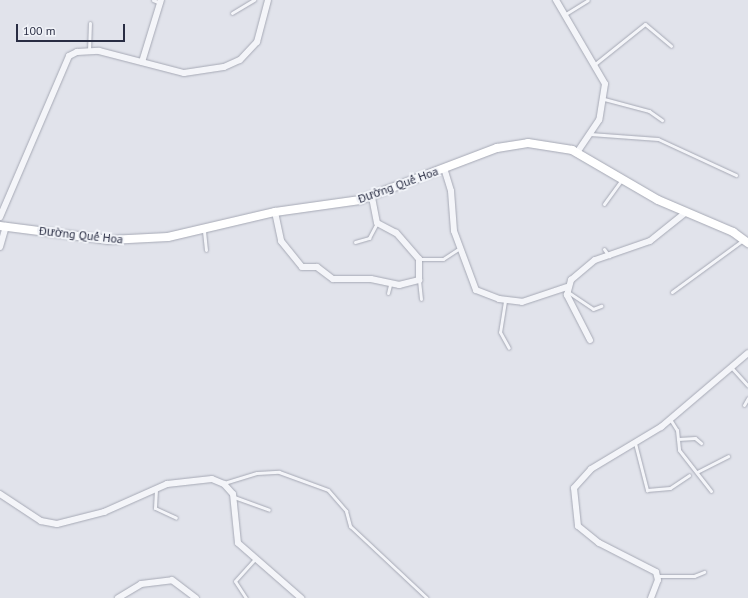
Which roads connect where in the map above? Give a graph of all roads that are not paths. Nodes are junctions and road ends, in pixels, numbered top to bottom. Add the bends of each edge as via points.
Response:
1 (153, 0) edge
2 (254, 0) edge
3 (268, 0) edge
4 (556, 0) edge
5 (588, 0) edge
6 (160, 2) edge
7 (232, 13) dead end
8 (564, 15) junction
9 (90, 23) dead end
10 (671, 46) dead end
11 (89, 51) junction
12 (142, 62) junction
13 (595, 64) junction
14 (604, 99) junction
15 (662, 120) dead end
16 (590, 134) junction
17 (577, 153) junction
18 (444, 168) junction
19 (736, 175) dead end
20 (622, 179) junction
21 (372, 197) junction
22 (604, 204) dead end
23 (275, 212) junction
24 (685, 212) junction
25 (0, 217) edge
26 (377, 223) junction
27 (3, 226) edge
28 (204, 231) junction
29 (746, 241) edge
30 (354, 242) dead end
31 (0, 247) edge
32 (461, 247) junction
33 (604, 249) dead end
34 (206, 250) dead end
35 (609, 256) junction
36 (419, 258) junction
37 (419, 280) junction
38 (390, 285) junction
39 (566, 289) junction
40 (388, 292) dead end
41 (672, 292) dead end
42 (421, 299) dead end
43 (505, 301) junction
44 (601, 306) dead end
45 (590, 340) dead end
46 (509, 348) dead end
47 (748, 353) edge
48 (731, 367) junction
49 (748, 386) edge
50 (748, 398) edge
51 (744, 405) dead end
52 (670, 420) junction
53 (678, 439) junction
54 (636, 443) junction
55 (701, 443) dead end
56 (728, 456) dead end
57 (697, 472) junction
58 (689, 475) dead end
59 (224, 484) junction
60 (156, 489) junction
61 (711, 491) dead end
62 (0, 494) edge
63 (237, 498) junction
64 (269, 510) dead end
65 (176, 518) dead end
66 (256, 558) junction
67 (704, 572) dead end
68 (658, 576) junction
69 (118, 598) edge
70 (196, 598) edge
71 (246, 598) edge
72 (301, 598) edge
73 (427, 598) edge
74 (651, 598) edge

1 - 6 lane
2 - 7 lane
3 - 12 street via 257,42 240,60 188,73
4 - 8 street
5 - 8 lane
6 - 12 street
8 - 13 street
9 - 11 lane
10 - 13 lane via 645,24
11 - 12 street
11 - 25 street via 77,52 63,63
13 - 14 street via 605,84
14 - 15 lane via 649,111
14 - 16 street via 599,120
16 - 17 street
16 - 19 lane via 658,139
17 - 18 street, Đường Quế Hoa via 560,145 512,144
17 - 20 street, Đường Quế Hoa
18 - 21 street, Đường Quế Hoa
18 - 32 street via 451,191 452,224
20 - 22 lane
20 - 24 street, Đường Quế Hoa
21 - 23 street, Đường Quế Hoa
21 - 26 street
23 - 28 street, Đường Quế Hoa
23 - 38 street via 281,240 297,264 317,267 333,279 371,279
24 - 29 street, Đường Quế Hoa
24 - 35 street via 650,241
26 - 30 lane via 369,238
26 - 36 street via 396,233
27 - 28 street, Đường Quế Hoa via 131,240
27 - 31 street
28 - 34 lane
29 - 41 lane
32 - 36 lane via 443,259
32 - 43 street via 476,290
33 - 35 lane
35 - 39 street via 590,263
36 - 37 street
37 - 38 street
37 - 42 lane
38 - 40 lane
39 - 43 street via 537,299
39 - 44 lane via 593,309
39 - 45 street
43 - 46 lane via 500,332
47 - 48 street
48 - 49 lane
48 - 52 street
50 - 51 lane
52 - 53 lane
52 - 54 street
53 - 55 lane via 695,438
53 - 57 lane via 679,450
54 - 58 lane via 647,490 670,488
54 - 68 street via 580,478 573,496 575,522 599,543
56 - 57 lane
57 - 61 lane
59 - 60 street via 206,478
59 - 63 street
59 - 73 lane via 267,472 324,488 346,511 350,526
60 - 62 street via 104,512 57,524 41,521
60 - 65 lane via 155,508
63 - 64 lane
63 - 66 street via 236,540
66 - 71 lane via 235,581
66 - 72 street
67 - 68 lane via 694,576
68 - 74 street
69 - 70 street via 141,584 166,580 179,584

